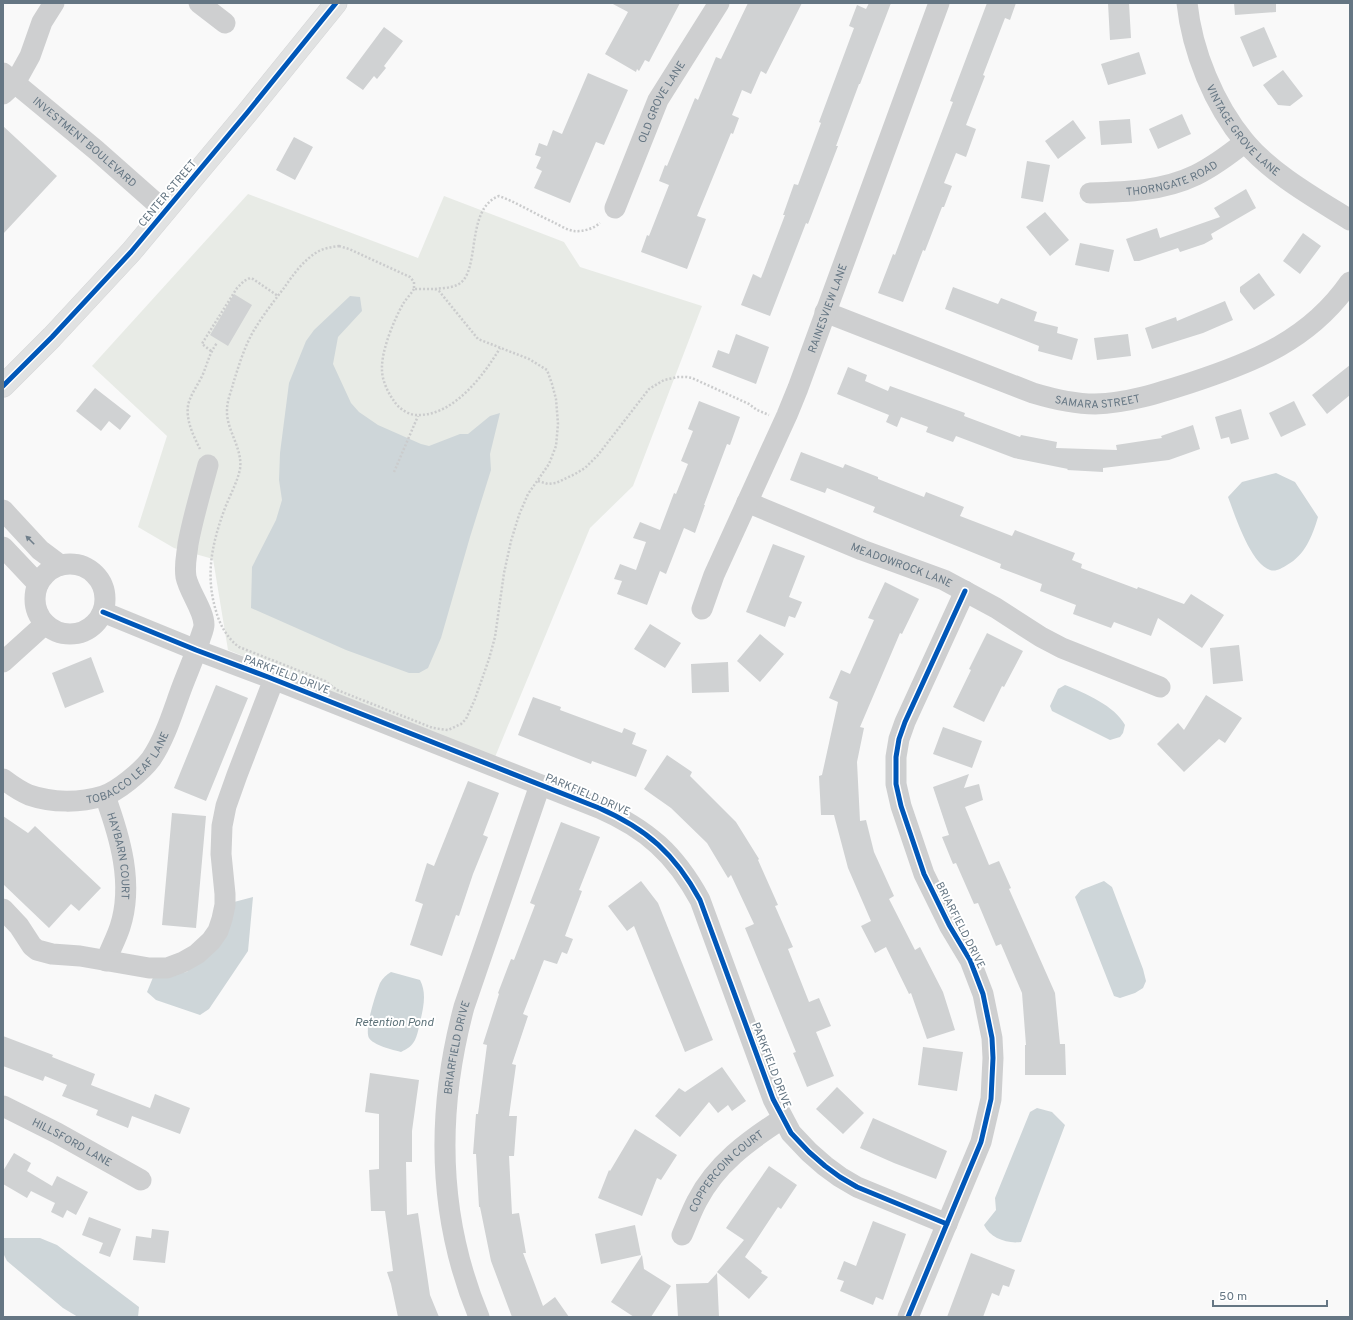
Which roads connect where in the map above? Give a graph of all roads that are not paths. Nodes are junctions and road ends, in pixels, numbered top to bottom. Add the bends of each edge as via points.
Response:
1 (54, 3) edge
2 (199, 3) edge
3 (336, 3) edge
4 (719, 3) edge
5 (939, 3) edge
6 (1187, 3) edge
7 (225, 23) dead end
8 (7, 84) edge
9 (1245, 142) junction
10 (1090, 193) dead end
11 (615, 208) dead end
12 (166, 211) junction
13 (1350, 220) edge
14 (1350, 282) edge
15 (825, 312) junction
16 (3, 386) edge
17 (208, 465) road end
18 (747, 502) junction
19 (3, 510) edge
20 (3, 547) edge
21 (60, 565) junction
22 (38, 584) junction
23 (965, 591) junction
24 (702, 609) dead end
25 (103, 612) junction
26 (45, 624) junction
27 (196, 650) junction
28 (3, 662) edge
29 (274, 679) junction
30 (1160, 687) dead end
31 (3, 779) edge
32 (540, 785) junction
33 (105, 796) junction
34 (3, 909) edge
35 (106, 961) junction
36 (3, 1106) edge
37 (782, 1120) junction
38 (141, 1180) dead end
39 (947, 1224) junction
40 (682, 1235) dead end
41 (479, 1317) edge
42 (908, 1317) edge

1 - 8 street via 42,22 30,56
2 - 7 street
3 - 12 main road, CENTER STREET
4 - 11 street, OLD GROVE LANE via 658,100
5 - 15 street, RAINESVIEW LANE
6 - 9 street, VINTAGE GROVE LANE via 1194,37 1209,82
8 - 12 street, INVESTMENT BOULEVARD
9 - 10 street, THORNGATE ROAD via 1196,175 1166,186 1129,192
9 - 13 street, VINTAGE GROVE LANE via 1302,190
12 - 16 main road, CENTER STREET via 52,337
14 - 15 street, SAMARA STREET via 1332,305 1310,326 1285,344 1262,356 1235,368 1152,395 1095,404 1076,403 1033,393
15 - 18 street, RAINESVIEW LANE via 787,415
17 - 27 street, TOBACCO LEAF LANE via 193,519 185,564 186,577 204,625
18 - 23 street, MEADOWROCK LANE via 862,550 944,580
18 - 24 street, RAINESVIEW LANE via 714,575
21 -> 19 street via 40,550
20 - 22 street
21 - 22 street via 44,576
21 - 25 street via 82,566 92,571 104,590 106,601
22 - 26 street via 35,604
23 - 30 street, MEADOWROCK LANE via 1062,648
23 - 39 street, BRIARFIELD DRIVE via 905,722 899,739 895,770 901,806 924,874 976,975 983,994 992,1038 993,1078 986,1122 981,1142
25 - 26 street via 88,630 76,634 64,634 52,630
25 - 27 street, PARKFIELD DRIVE
26 - 28 street
27 - 29 street, PARKFIELD DRIVE
27 - 33 street, TOBACCO LEAF LANE via 153,755 141,771
29 - 32 street, PARKFIELD DRIVE
29 - 35 street via 226,806 221,854 225,905 218,931 197,954 167,968 149,968
31 - 33 street, TOBACCO LEAF LANE via 27,794 52,800 67,801
32 - 37 street, PARKFIELD DRIVE via 621,817 641,830 679,866 700,900
32 - 41 street, BRIARFIELD DRIVE via 464,1007 447,1088 444,1148 448,1198 461,1268
33 - 35 street, HAYBARN COURT via 120,847 126,883 120,927
34 - 35 street via 38,950
36 - 38 street, HILLSFORD LANE
37 - 39 street, PARKFIELD DRIVE via 809,1152 840,1177
37 - 40 street, COPPERCOIN COURT via 722,1165 697,1201
39 - 42 street, BRIARFIELD DRIVE

